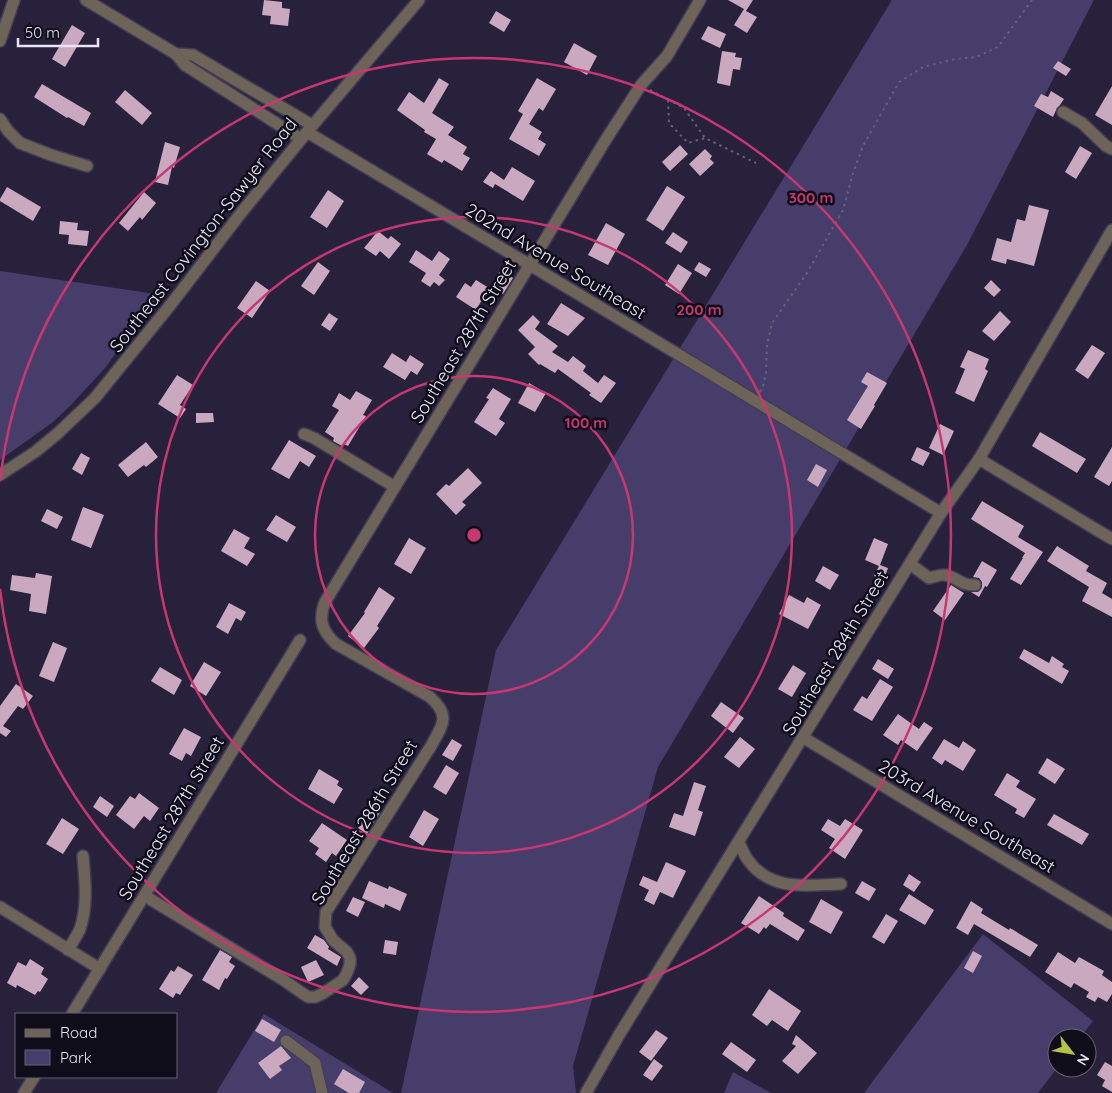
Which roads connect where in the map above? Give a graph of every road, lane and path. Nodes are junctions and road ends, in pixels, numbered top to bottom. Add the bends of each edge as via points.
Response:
1 (14, 0) edge
2 (86, 0) edge
3 (419, 0) edge
4 (700, 0) edge
5 (1032, 0) edge
6 (3, 21) edge
7 (0, 41) edge
8 (176, 54) junction
9 (641, 85) junction
10 (668, 100) junction
11 (1063, 112) dead end
12 (0, 119) edge
13 (307, 132) junction
14 (705, 138) junction
15 (1112, 149) edge
16 (756, 163) dead end
17 (87, 166) dead end
18 (1112, 230) edge
19 (530, 265) junction
20 (755, 401) junction
21 (304, 434) dead end
22 (979, 459) junction
23 (0, 475) edge
24 (395, 487) junction
25 (941, 513) junction
26 (1112, 539) edge
27 (910, 564) junction
28 (975, 585) dead end
29 (300, 640) dead end
30 (442, 712) joint
31 (804, 738) junction
32 (739, 842) junction
33 (83, 856) dead end
34 (841, 884) dead end
35 (145, 896) junction
36 (0, 907) edge
37 (1112, 924) edge
38 (68, 950) junction
39 (100, 969) junction
40 (73, 1013) edge
41 (286, 1041) dead end
42 (33, 1078) edge
43 (24, 1093) edge
44 (322, 1093) edge
45 (586, 1093) edge

1 - 6 street
2 - 8 street, 202nd Avenue Southeast
3 - 13 street, Southeast Covington-Sawyer Road
4 - 9 street, Southeast 287th Street via 667,56
5 - 20 path via 998,47 976,57 954,58 923,67 899,82 863,146 844,210 807,273 772,323 765,380
6 - 7 street
8 - 13 street, 202nd Avenue Southeast via 185,65
8 - 13 street, 202nd Avenue Southeast via 193,55
9 - 10 path
9 - 19 street, Southeast 287th Street
10 - 14 path via 684,108
10 - 14 path via 669,123 688,143
11 - 15 street via 1082,123
12 - 17 street via 20,143
13 - 19 street, 202nd Avenue Southeast
13 - 23 street, Southeast Covington-Sawyer Road via 95,398 35,452
14 - 16 path
18 - 22 street, Southeast 284th Street
19 - 20 street, 202nd Avenue Southeast
19 - 24 street, Southeast 287th Street
20 - 25 street, 202nd Avenue Southeast
21 - 24 street
22 - 25 street, Southeast 284th Street
22 - 26 street
24 - 30 street, Southeast 287th Street via 325,602 321,618 328,636 336,644 430,697
25 - 27 street, Southeast 284th Street
27 - 28 street via 929,578 948,575 965,585
27 - 31 street, Southeast 284th Street
29 - 35 street, Southeast 287th Street
30 - 35 street, Southeast 286th Street via 443,723 431,746 326,912 325,926 333,940 347,952 350,964 343,980 322,994 308,997
31 - 32 street, Southeast 284th Street
31 - 37 street, 203rd Avenue Southeast
32 - 34 street via 747,859 766,878 790,885
32 - 45 street, Southeast 284th Street
33 - 38 street via 84,912 80,931
35 - 39 street, Southeast 287th Street
36 - 38 street
38 - 39 street
39 - 40 street, Southeast 287th Street
41 - 44 street via 315,1063
42 - 43 street

